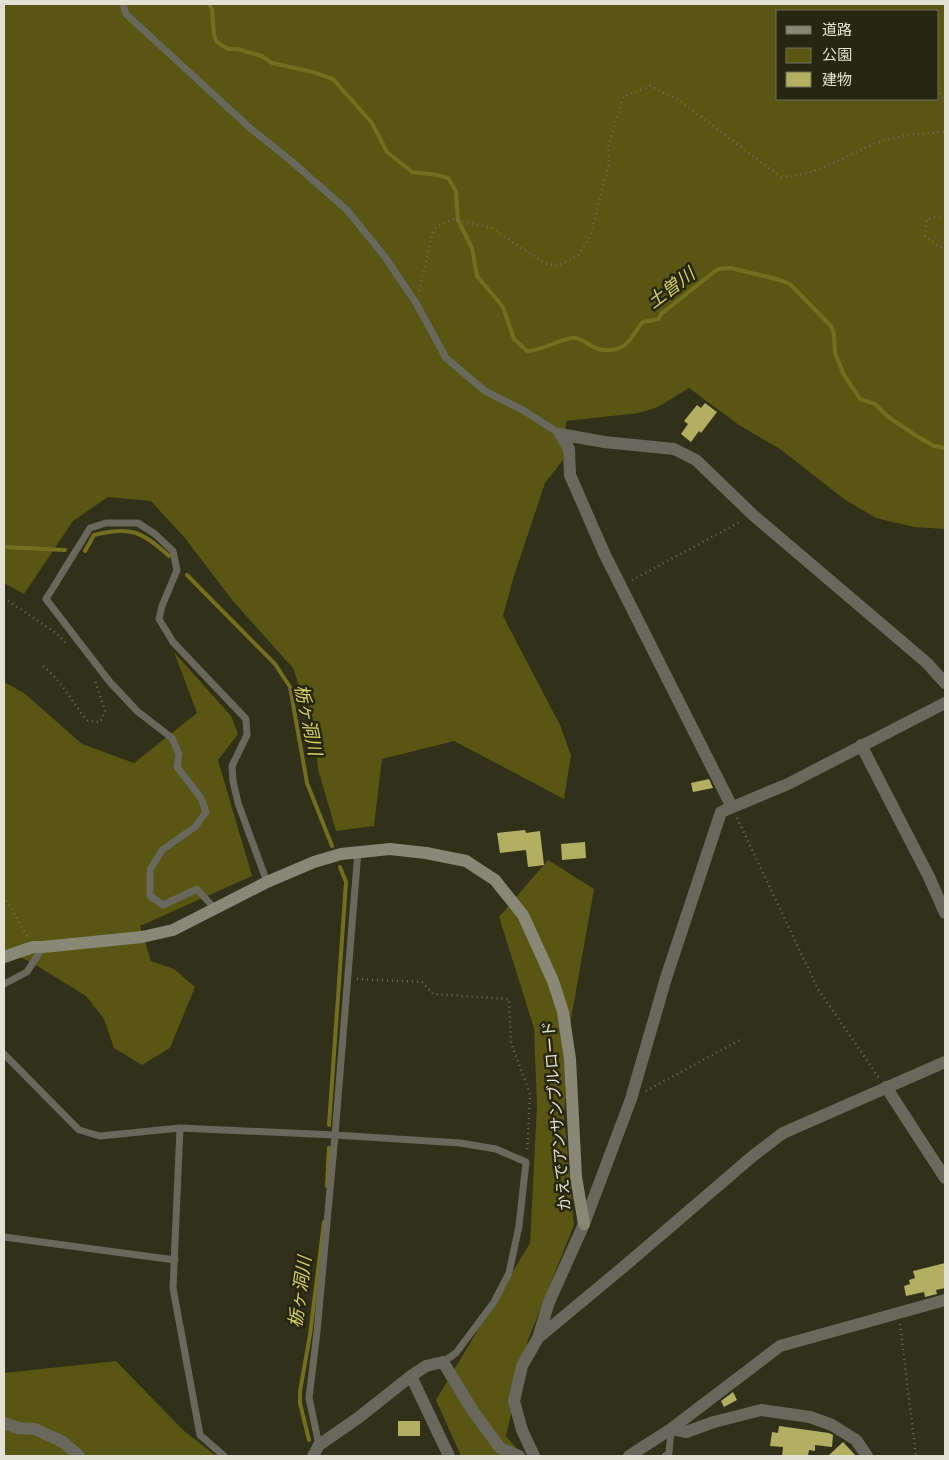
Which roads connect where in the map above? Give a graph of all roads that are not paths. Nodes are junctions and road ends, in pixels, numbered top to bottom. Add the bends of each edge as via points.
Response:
1 (123, 4) edge
2 (560, 434) junction
3 (945, 683) edge
4 (945, 703) edge
5 (861, 745) junction
6 (732, 807) junction
7 (358, 851) junction
8 (267, 882) junction
9 (215, 909) junction
10 (945, 913) edge
11 (38, 947) junction
12 (4, 957) edge
13 (4, 984) edge
14 (4, 1054) edge
15 (945, 1062) edge
16 (886, 1087) junction
17 (180, 1128) junction
18 (335, 1135) junction
19 (945, 1178) edge
20 (584, 1224) junction
21 (4, 1237) edge
22 (174, 1260) junction
23 (945, 1300) edge
24 (538, 1338) junction
25 (443, 1362) junction
26 (411, 1376) junction
27 (4, 1424) edge
28 (671, 1429) junction
29 (316, 1451) edge
30 (79, 1456) edge
31 (224, 1456) edge
32 (449, 1456) edge
33 (518, 1456) edge
34 (534, 1456) edge
35 (628, 1456) edge
36 (665, 1456) edge
37 (867, 1456) edge

1 - 2 lane via 126,14 250,128 347,210 385,257 416,303 446,358 485,391
2 - 3 street via 674,449 696,460 753,515 927,663
2 - 6 street via 569,449 570,474 606,556
4 - 5 street
5 - 6 street via 788,784
5 - 10 street
6 - 20 street via 721,812 666,978 631,1099
7 - 8 street, かえでアンサンブルロード via 314,862
7 - 18 lane
7 - 20 street, かえでアンサンブルロード via 390,849 466,861 495,880 523,915 563,1012 570,1059 576,1177
8 - 9 street, かえでアンサンブルロード
8 - 9 lane via 233,782 232,766 247,735 246,719 173,642 159,619 177,570 173,551 138,523 90,528 46,599 115,687 137,711 172,738 179,754 177,767 201,798 206,812 195,827 162,850 150,870 150,896 163,905 197,888
9 - 11 street, かえでアンサンブルロード via 173,930 142,937
11 - 12 street, かえでアンサンブルロード
11 - 13 lane via 27,972
14 - 17 lane via 79,1130 100,1136
15 - 16 street
16 - 19 street
16 - 24 street via 783,1133
17 - 18 lane
17 - 22 lane
18 - 25 lane via 460,1143 496,1149 526,1162 519,1226 509,1273 494,1302 456,1353
18 - 29 lane via 318,1332 308,1398
20 - 24 street via 549,1302
21 - 22 lane
22 - 31 lane via 173,1288 200,1435
23 - 28 street via 780,1346
24 - 34 street via 522,1366 514,1401
25 - 26 street via 426,1366
25 - 33 street via 500,1448
26 - 29 street
26 - 32 street
27 - 30 street via 35,1429 63,1442
28 - 35 street
28 - 36 lane via 669,1452
28 - 37 street via 686,1432 761,1410 810,1417 832,1425 856,1440

